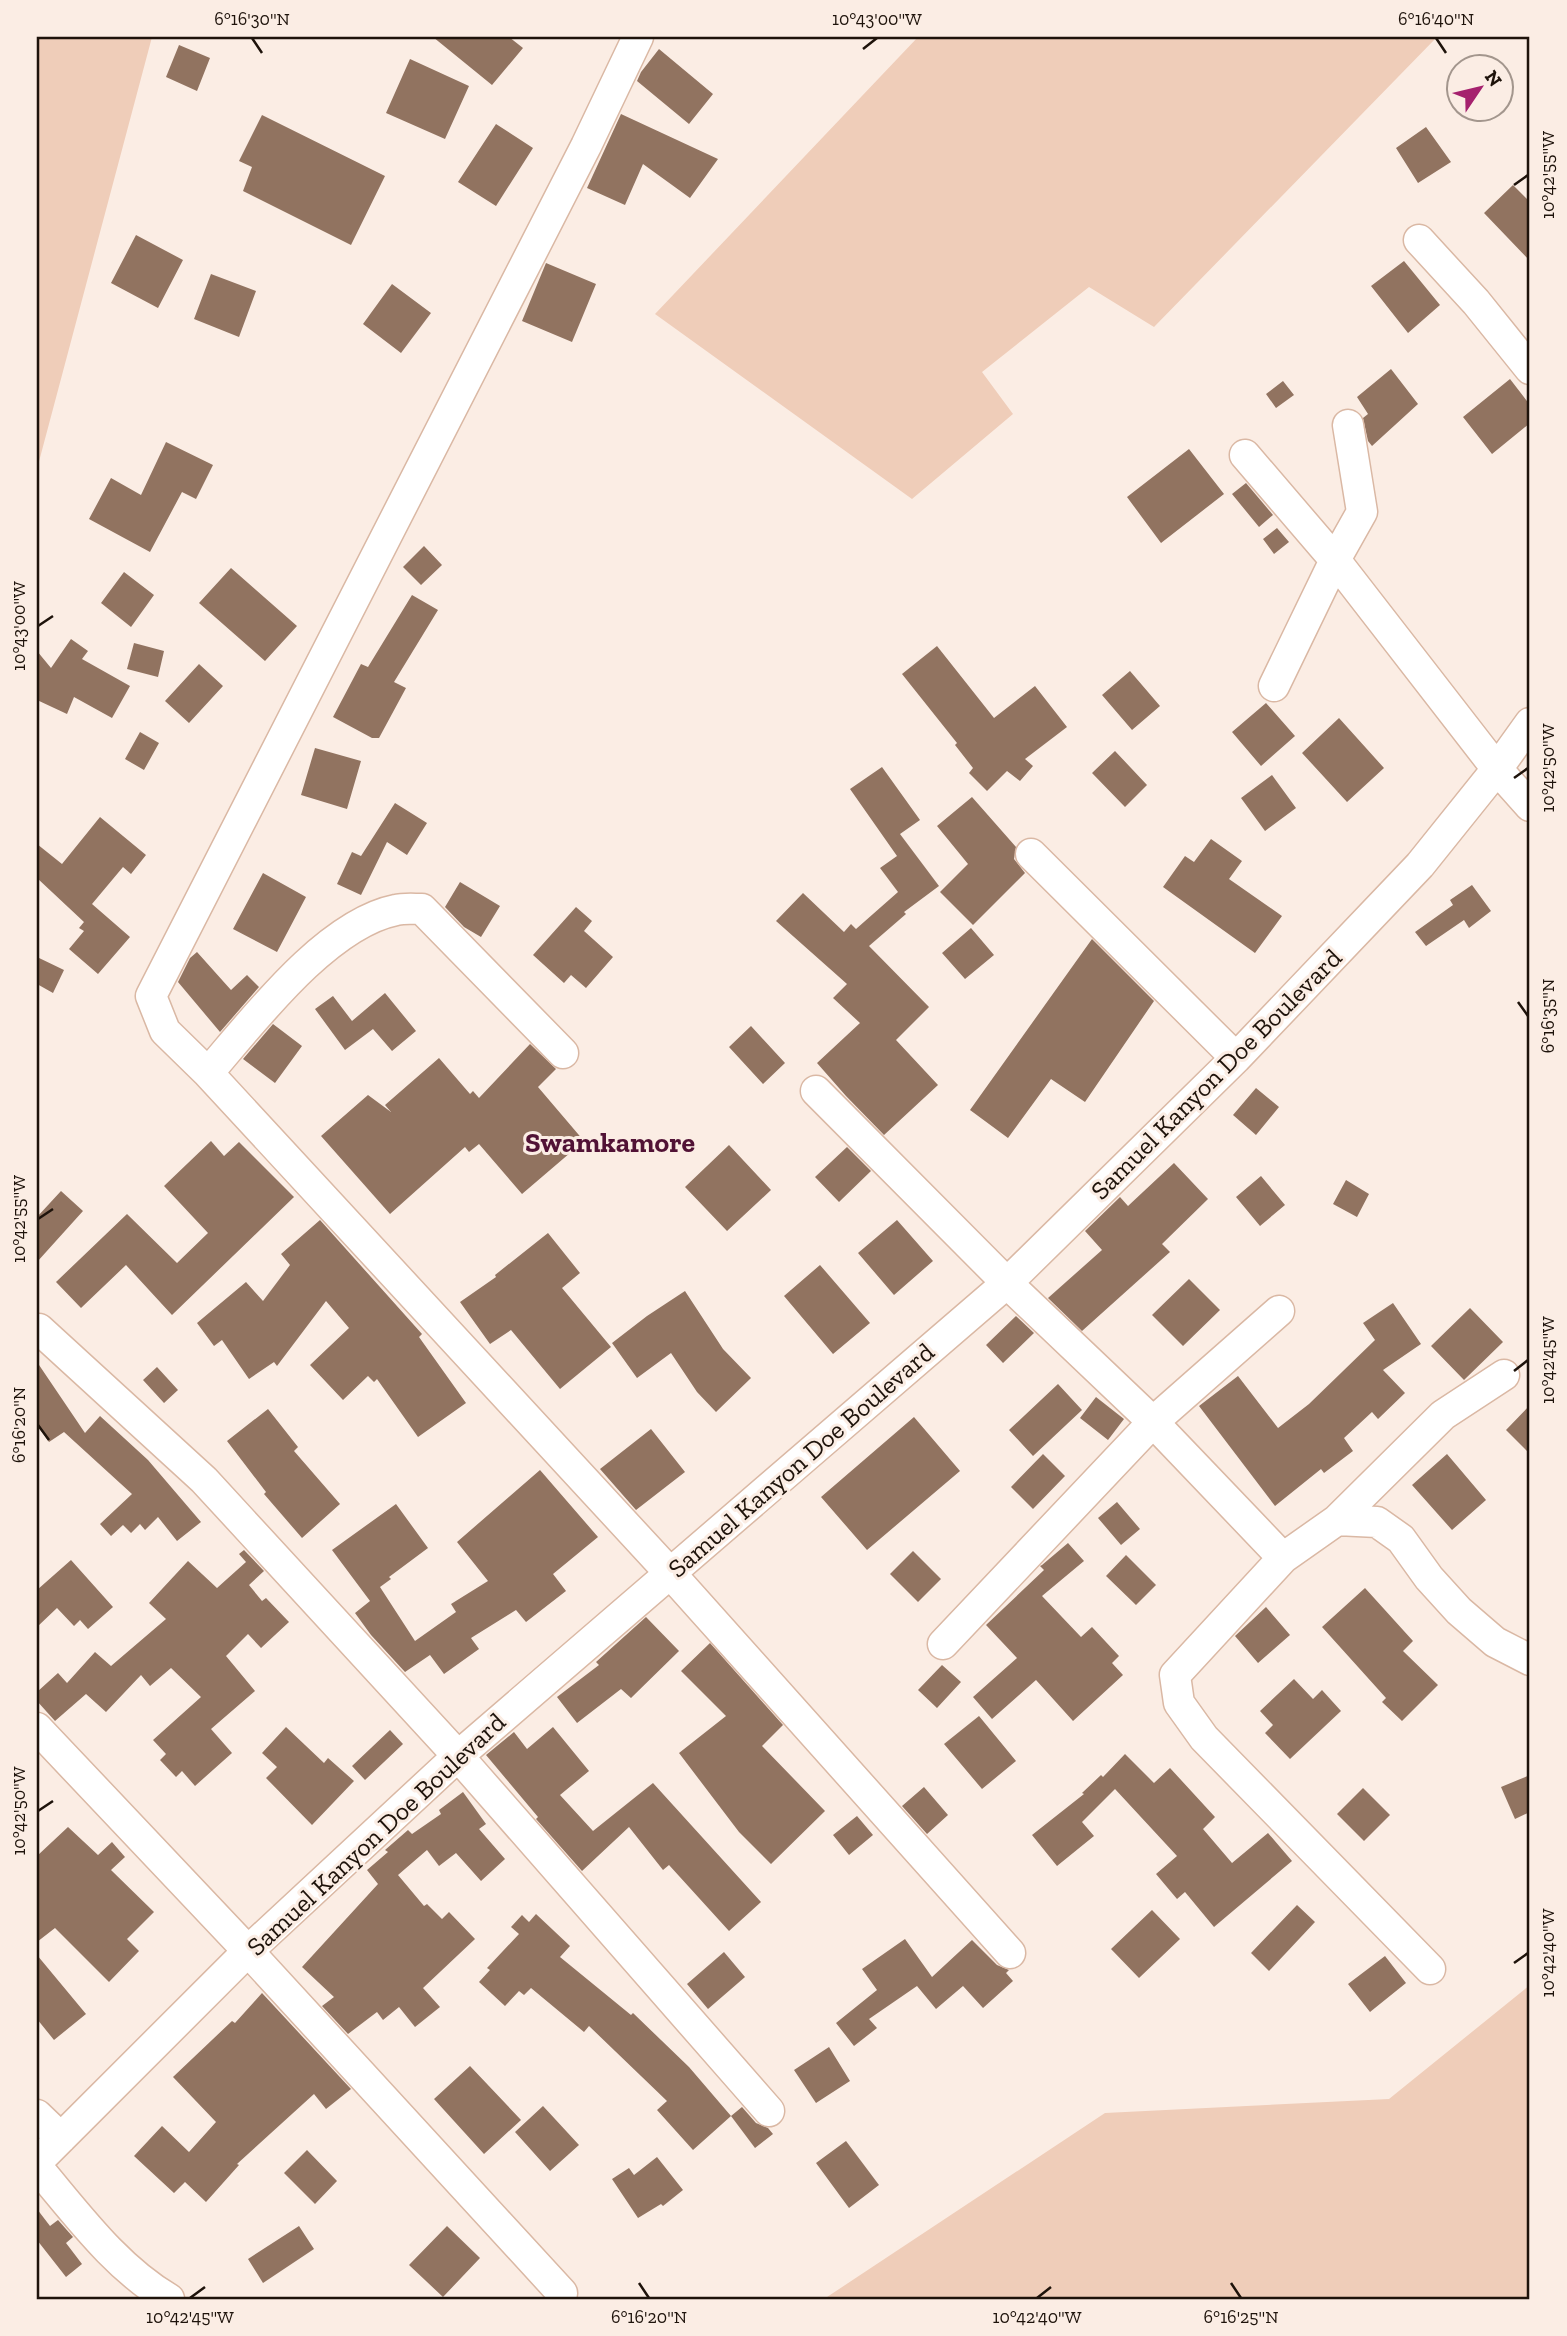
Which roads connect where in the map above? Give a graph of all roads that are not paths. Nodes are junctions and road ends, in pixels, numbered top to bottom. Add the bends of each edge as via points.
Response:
1 (638, 37) edge
2 (1419, 240) dead end
3 (1530, 369) edge
4 (1348, 425) dead end
5 (1245, 455) dead end
6 (1335, 560) junction
7 (1274, 686) dead end
8 (1530, 723) edge
9 (1497, 769) junction
10 (1530, 806) edge
11 (1031, 854) dead end
12 (563, 1053) dead end
13 (1236, 1058) junction
14 (208, 1073) junction
15 (816, 1091) dead end
16 (1007, 1283) junction
17 (1279, 1311) dead end
18 (39, 1329) dead end
19 (1504, 1375) dead end
20 (1153, 1422) junction
21 (1337, 1520) junction
22 (1283, 1558) junction
23 (670, 1573) junction
24 (943, 1644) dead end
25 (1530, 1660) edge
26 (37, 1728) edge
27 (458, 1756) junction
28 (248, 1951) junction
29 (1010, 1953) dead end
30 (1430, 1969) dead end
31 (769, 2111) dead end
32 (37, 2115) edge
33 (61, 2138) junction
34 (37, 2164) edge
35 (562, 2293) dead end
36 (169, 2299) edge

1 - 14 street via 151,996 165,1031
2 - 3 street
4 - 6 street via 1362,512
5 - 6 street
6 - 7 street
6 - 9 street
8 - 9 street, Samuel Kanyon Doe Boulevard
9 - 10 street
9 - 13 street, Samuel Kanyon Doe Boulevard via 1420,865
11 - 13 street
12 - 14 street via 422,909 395,910 349,929 287,982
13 - 16 street, Samuel Kanyon Doe Boulevard
14 - 23 street
15 - 16 street
16 - 20 street
16 - 23 street, Samuel Kanyon Doe Boulevard
17 - 20 street
18 - 27 street via 204,1480
19 - 21 street via 1443,1415
20 - 22 street
20 - 24 street
21 - 22 street
21 - 25 street via 1377,1522 1401,1539 1459,1611 1495,1642
22 - 30 street via 1175,1675 1179,1703 1204,1738
23 - 27 street, Samuel Kanyon Doe Boulevard
23 - 29 street
26 - 28 street
27 - 28 street, Samuel Kanyon Doe Boulevard
27 - 31 street
28 - 33 street, Samuel Kanyon Doe Boulevard
28 - 35 street
32 - 33 street
33 - 34 street, Samuel Kanyon Doe Boulevard
34 - 36 street via 106,2247 150,2288

